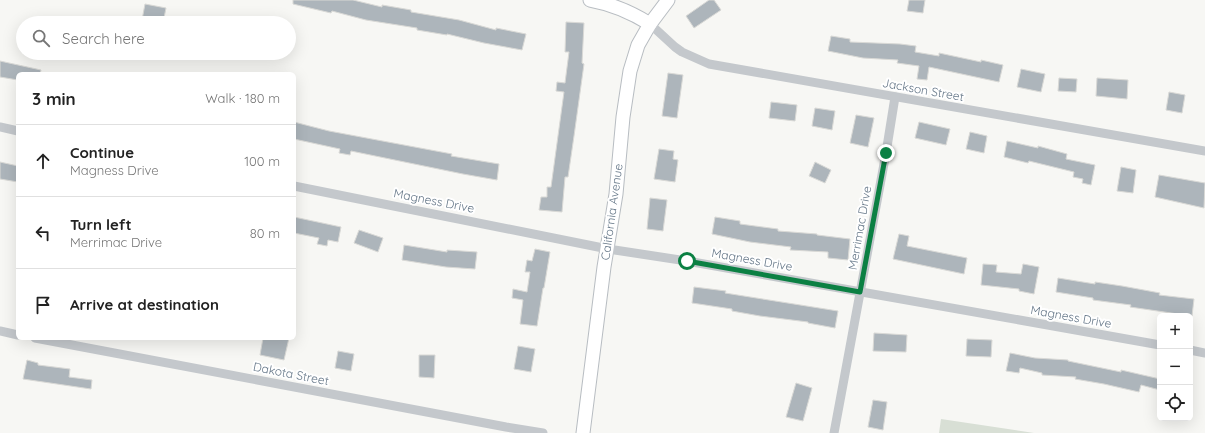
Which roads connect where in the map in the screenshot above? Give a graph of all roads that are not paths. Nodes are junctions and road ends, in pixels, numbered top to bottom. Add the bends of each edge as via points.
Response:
1 (590, 0) edge
2 (668, 0) edge
3 (650, 24) junction
4 (895, 97) junction
5 (0, 127) edge
6 (16, 131) edge
7 (1205, 151) edge
8 (296, 186) edge
9 (608, 249) junction
10 (860, 292) junction
11 (0, 332) edge
12 (16, 335) edge
13 (46, 340) edge
14 (1157, 344) edge
15 (1193, 351) edge
16 (1205, 353) edge
17 (543, 433) edge
18 (583, 433) edge
19 (834, 433) edge

1 - 3 main road via 634,14
2 - 3 main road, California Avenue
3 - 4 street, Jackson Street via 682,52 709,64
3 - 9 main road, California Avenue via 638,45 630,71
4 - 7 street, Jackson Street
4 - 10 street, Merrimac Drive
5 - 6 street
8 - 9 street, Magness Drive
9 - 10 street, Magness Drive
9 - 18 main road, California Avenue
10 - 14 street, Magness Drive
10 - 19 street, Merrimac Drive
11 - 12 street
13 - 17 street, Dakota Street
15 - 16 street

